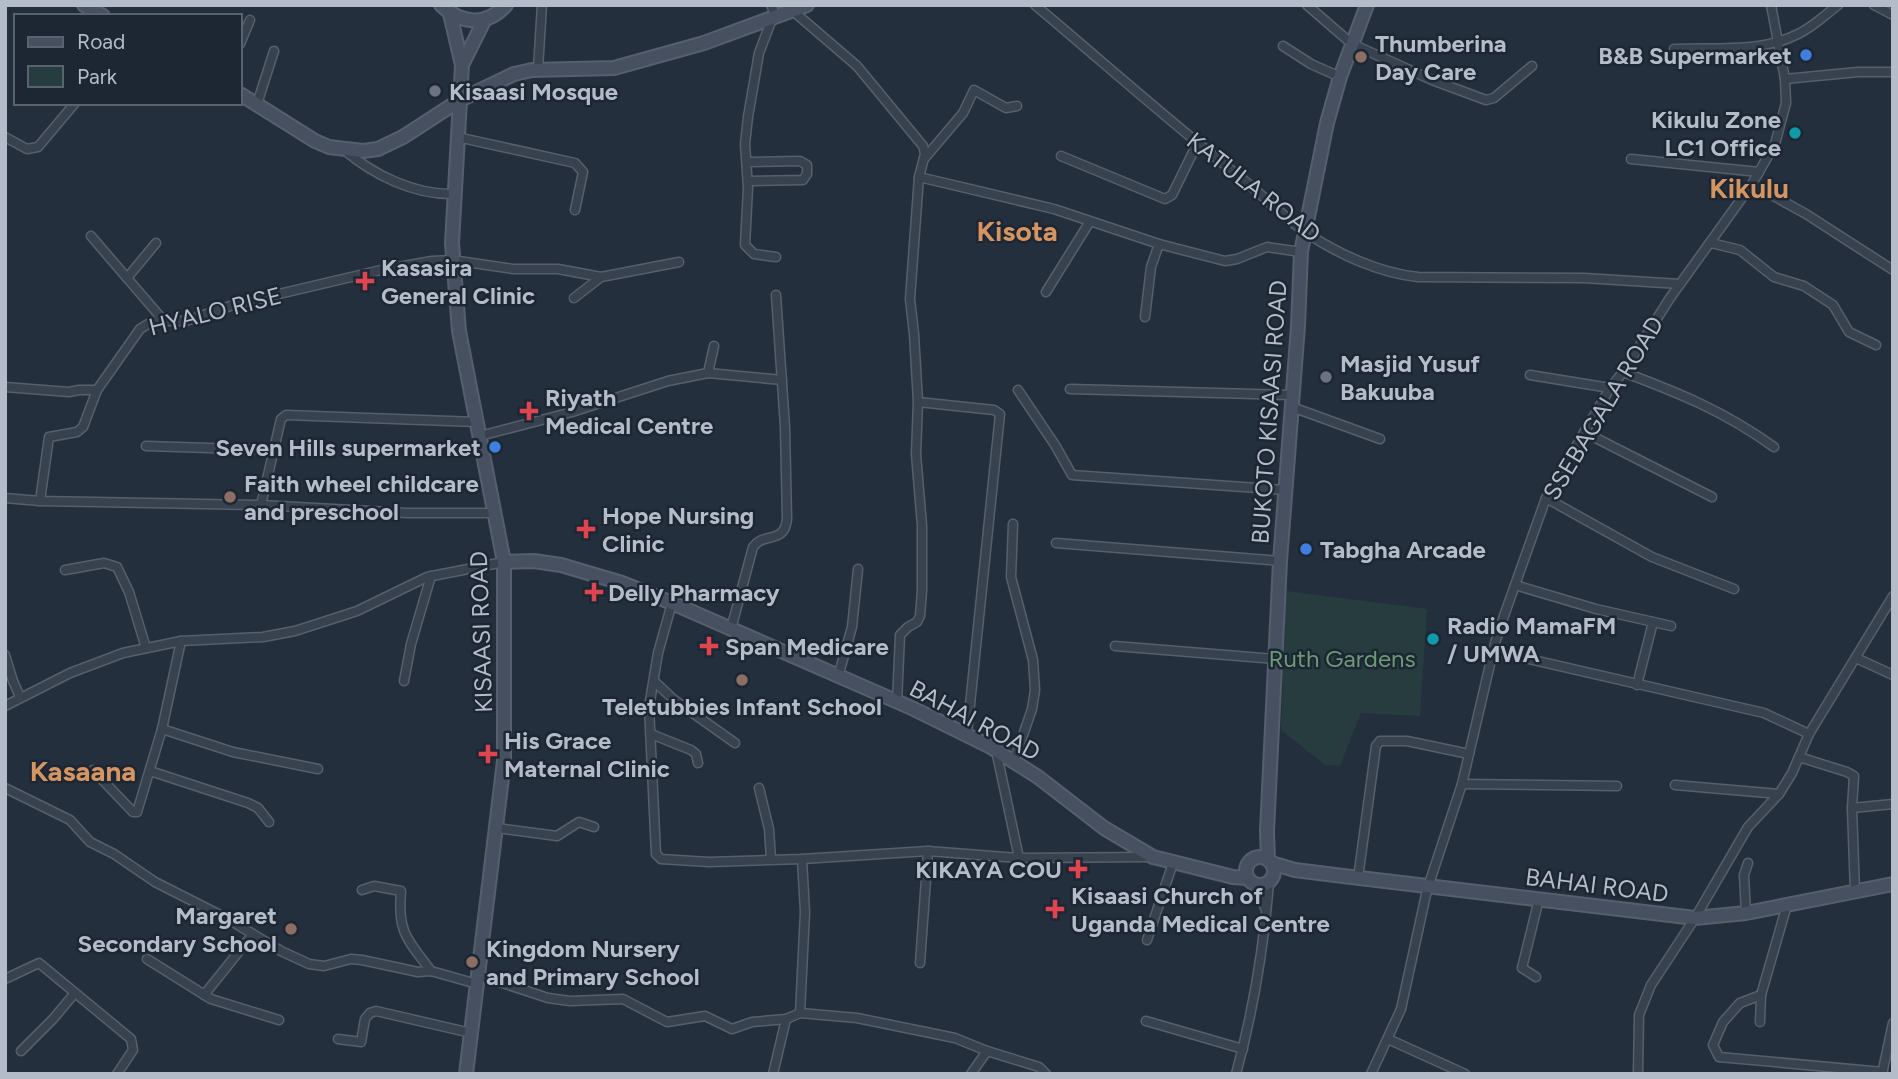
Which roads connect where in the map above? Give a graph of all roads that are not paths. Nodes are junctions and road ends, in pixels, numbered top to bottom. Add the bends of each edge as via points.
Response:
1 (84, 5) edge
2 (506, 5) edge
3 (542, 5) edge
4 (807, 5) edge
5 (1035, 5) edge
6 (1307, 5) edge
7 (1367, 5) edge
8 (1771, 5) edge
9 (1838, 5) edge
10 (1874, 5) edge
11 (446, 9) edge
12 (793, 12) junction
13 (100, 14) edge
14 (773, 14) edge
15 (1893, 15) edge
16 (485, 19) junction
17 (250, 20) dead end
18 (242, 39) edge
19 (1779, 42) junction
20 (1352, 44) junction
21 (1283, 46) dead end
22 (1674, 50) dead end
23 (274, 51) dead end
24 (463, 65) junction
25 (1532, 66) dead end
26 (538, 69) junction
27 (1893, 72) edge
28 (1340, 77) junction
29 (1785, 79) junction
30 (242, 95) edge
31 (460, 100) junction
32 (257, 104) junction
33 (73, 105) edge
34 (1017, 106) dead end
35 (5, 137) edge
36 (457, 137) junction
37 (1197, 144) junction
38 (344, 150) junction
39 (1061, 156) dead end
40 (924, 159) junction
41 (1632, 159) dead end
42 (747, 162) junction
43 (1759, 172) junction
44 (919, 177) junction
45 (748, 181) junction
46 (1752, 184) junction
47 (454, 194) junction
48 (575, 210) dead end
49 (1089, 223) junction
50 (1304, 231) junction
51 (91, 236) dead end
52 (156, 243) dead end
53 (1711, 243) junction
54 (1158, 244) junction
55 (1301, 252) junction
56 (776, 257) dead end
57 (452, 260) junction
58 (679, 262) dead end
59 (1893, 270) edge
60 (601, 277) junction
61 (127, 278) junction
62 (1680, 284) junction
63 (1046, 292) dead end
64 (776, 295) dead end
65 (573, 299) dead end
66 (1145, 317) dead end
67 (164, 321) junction
68 (1876, 345) dead end
69 (714, 346) dead end
70 (1622, 372) junction
71 (708, 373) junction
72 (1530, 374) dead end
73 (782, 380) junction
74 (5, 387) edge
75 (1610, 388) junction
76 (1070, 389) dead end
77 (97, 390) junction
78 (1018, 390) dead end
79 (1292, 401) junction
80 (918, 402) junction
81 (477, 422) junction
82 (1584, 432) junction
83 (480, 436) junction
84 (1380, 439) dead end
85 (146, 446) dead end
86 (1774, 447) dead end
87 (273, 450) junction
88 (1285, 490) junction
89 (1712, 497) dead end
90 (5, 498) edge
91 (1546, 498) junction
92 (40, 501) junction
93 (261, 505) junction
94 (495, 513) junction
95 (1013, 524) dead end
96 (1056, 543) dead end
97 (1280, 561) junction
98 (504, 562) junction
99 (858, 569) dead end
100 (65, 570) dead end
101 (431, 576) junction
102 (1515, 586) junction
103 (1734, 589) dead end
104 (1893, 596) edge
105 (672, 603) junction
106 (1653, 622) junction
107 (1671, 626) dead end
108 (731, 629) junction
109 (181, 641) junction
110 (1115, 646) dead end
111 (146, 648) junction
112 (1494, 651) junction
113 (5, 655) edge
114 (1856, 658) junction
115 (1276, 659) junction
116 (1893, 675) edge
117 (838, 677) junction
118 (404, 681) dead end
119 (654, 681) junction
120 (1637, 685) junction
121 (20, 697) junction
122 (897, 702) junction
123 (5, 706) edge
124 (162, 729) junction
125 (651, 734) junction
126 (967, 734) junction
127 (1809, 734) junction
128 (735, 743) dead end
129 (996, 750) junction
130 (1469, 754) junction
131 (1799, 757) junction
132 (1014, 761) junction
133 (698, 763) dead end
134 (318, 769) dead end
135 (93, 770) dead end
136 (150, 771) junction
137 (1462, 784) junction
138 (1675, 785) dead end
139 (1618, 786) dead end
140 (5, 788) edge
141 (759, 788) dead end
142 (1779, 794) junction
143 (1893, 804) edge
144 (1853, 808) junction
145 (269, 822) dead end
146 (594, 827) dead end
147 (498, 828) junction
148 (928, 852) junction
149 (1153, 857) junction
150 (1019, 858) junction
151 (771, 859) junction
152 (802, 859) junction
153 (1260, 861) junction
154 (1173, 863) junction
155 (1748, 863) dead end
156 (1295, 870) junction
157 (1216, 871) junction
158 (1358, 878) junction
159 (1271, 880) junction
160 (1251, 881) junction
161 (1893, 884) edge
162 (1428, 887) junction
163 (362, 890) dead end
164 (1855, 892) junction
165 (1539, 899) junction
166 (1787, 905) junction
167 (1265, 908) junction
168 (1746, 913) junction
169 (1695, 918) junction
170 (253, 934) junction
171 (1147, 940) dead end
172 (147, 959) dead end
173 (920, 964) dead end
174 (431, 971) junction
175 (1536, 977) dead end
176 (5, 979) edge
177 (477, 980) junction
178 (74, 994) junction
179 (204, 995) junction
180 (1761, 995) junction
181 (800, 1013) junction
182 (786, 1019) junction
183 (279, 1020) dead end
184 (1146, 1021) dead end
185 (1760, 1022) dead end
186 (1893, 1023) edge
187 (471, 1033) junction
188 (1388, 1039) junction
189 (338, 1040) dead end
190 (1243, 1049) junction
191 (21, 1051) dead end
192 (987, 1051) junction
193 (1882, 1073) edge
194 (117, 1074) edge
195 (466, 1074) edge
196 (773, 1074) edge
197 (971, 1074) edge
198 (1046, 1074) edge
199 (1236, 1074) edge
200 (1371, 1074) edge
201 (1465, 1074) edge
202 (1638, 1074) edge

1 - 13 street
2 - 16 street
3 - 26 street
4 - 12 street
5 - 37 street, KATULA ROAD
6 - 20 street
7 - 20 street, BUKOTO KISAASI ROAD
8 - 19 street, SSEBAGALA ROAD
9 - 19 street via 1801,33
10 - 15 street
11 - 16 street via 459,19
11 - 24 street
12 - 14 street
12 - 40 street via 857,66 923,146
14 - 26 street via 656,58 614,68
14 - 42 street via 750,97
16 - 24 street
17 - 18 street
19 - 22 street
19 - 29 street, SSEBAGALA ROAD
20 - 25 street via 1486,100
20 - 28 street, BUKOTO KISAASI ROAD
21 - 28 street
23 - 32 street
24 - 31 street, KISAASI ROAD
26 - 31 street via 514,74
27 - 29 street
28 - 50 street, BUKOTO KISAASI ROAD
29 - 43 street, SSEBAGALA ROAD via 1782,124
30 - 32 street
31 - 36 street, KISAASI ROAD
31 - 38 street via 378,149
32 - 38 street via 315,141
33 - 35 street via 32,149
34 - 40 street via 1006,108 975,90 963,113
36 - 47 street, KISAASI ROAD
36 - 48 street via 575,163 583,172
37 - 39 street via 1172,195 1165,199
37 - 50 street, KATULA ROAD
38 - 47 street via 367,169 401,183 433,195
40 - 44 street
41 - 43 street
42 - 45 street
42 - 45 street via 800,161 807,165 803,180
43 - 46 street, SSEBAGALA ROAD
44 - 49 street via 1054,209
44 - 80 street via 910,299
45 - 56 street via 746,248
46 - 53 street, SSEBAGALA ROAD
46 - 59 street
47 - 57 street, KISAASI ROAD
49 - 54 street
49 - 63 street
50 - 55 street, BUKOTO KISAASI ROAD
50 - 62 street, KATULA ROAD via 1366,263 1405,276
51 - 61 street
52 - 61 street
53 - 62 street, SSEBAGALA ROAD
53 - 68 street via 1740,250 1774,277 1804,286 1833,305 1849,332
54 - 55 street via 1225,261 1267,247
54 - 66 street
55 - 79 street, BUKOTO KISAASI ROAD
57 - 60 street, HYALO RISE
57 - 67 street, HYALO RISE via 381,270 236,304 186,321
57 - 81 street, KISAASI ROAD via 459,331
58 - 60 street
60 - 65 street
61 - 67 street
62 - 70 street, SSEBAGALA ROAD
64 - 73 street
67 - 77 street, HYALO RISE via 140,329
69 - 71 street
70 - 75 street, SSEBAGALA ROAD
70 - 86 street via 1696,400
71 - 73 street
71 - 83 street
72 - 75 street
73 - 108 street via 786,525 780,535 753,547
74 - 77 street
75 - 82 street, SSEBAGALA ROAD
76 - 79 street
77 - 92 street, HYALO RISE via 81,430 47,440
78 - 88 street via 1072,475
79 - 84 street
79 - 88 street, BUKOTO KISAASI ROAD
80 - 122 street via 921,603 918,622 900,635
80 - 126 street via 1000,414
81 - 83 street, KISAASI ROAD
81 - 87 street via 286,415
82 - 89 street
82 - 91 street, SSEBAGALA ROAD
83 - 94 street, KISAASI ROAD
85 - 87 street
87 - 93 street
88 - 97 street, BUKOTO KISAASI ROAD
90 - 92 street
91 - 102 street, SSEBAGALA ROAD
91 - 103 street via 1652,557
92 - 93 street
93 - 94 street via 334,511
94 - 98 street, KISAASI ROAD
95 - 132 street via 1012,577 1033,660 1035,690
96 - 97 street
97 - 115 street, BUKOTO KISAASI ROAD
98 - 101 street
98 - 105 street, BAHAI ROAD via 561,565
98 - 147 street, KISAASI ROAD via 505,748
99 - 117 street via 852,626
100 - 111 street via 104,563 117,567
101 - 109 street via 357,611 295,631
101 - 118 street
102 - 106 street
102 - 112 street, SSEBAGALA ROAD
104 - 114 street
105 - 108 street, BAHAI ROAD
105 - 119 street
106 - 107 street
106 - 120 street
108 - 117 street, BAHAI ROAD
109 - 111 street
109 - 124 street
110 - 115 street
111 - 121 street via 70,673
112 - 120 street
112 - 130 street, SSEBAGALA ROAD
113 - 121 street
114 - 116 street
114 - 127 street
115 - 153 street, BUKOTO KISAASI ROAD via 1267,831
117 - 122 street, BAHAI ROAD
119 - 125 street via 649,707
119 - 128 street
120 - 127 street via 1764,713
121 - 123 street
122 - 126 street, BAHAI ROAD
124 - 134 street via 244,754
124 - 136 street
125 - 133 street via 691,750
125 - 151 street via 658,857 709,862
126 - 129 street, BAHAI ROAD
127 - 131 street
129 - 132 street, BAHAI ROAD
129 - 150 street
130 - 137 street, SSEBAGALA ROAD
130 - 158 street via 1407,741 1380,741
131 - 142 street
131 - 144 street via 1854,776
132 - 149 street, BAHAI ROAD via 1104,828
135 - 136 street via 135,813
136 - 145 street via 248,803
137 - 139 street
137 - 162 street, SSEBAGALA ROAD
138 - 142 street
140 - 170 street via 69,820 90,842 155,882
141 - 151 street
142 - 169 street via 1748,827
143 - 144 street
144 - 164 street
146 - 147 street via 579,822 557,836
147 - 177 street, KISAASI ROAD
148 - 150 street
148 - 152 street
148 - 173 street
149 - 150 street
149 - 154 street, BAHAI ROAD
151 - 152 street
152 - 181 street
153 - 156 street, BAHAI ROAD
153 - 157 street, BAHAI ROAD
153 - 159 street via 1273,867
153 - 160 street via 1245,873
154 - 157 street, BAHAI ROAD
154 - 171 street
155 - 168 street via 1744,875
156 - 158 street, BAHAI ROAD
156 - 159 street, BAHAI ROAD
157 - 160 street, BAHAI ROAD
158 - 162 street, BAHAI ROAD
159 - 160 street via 1260,886
159 - 167 street
160 - 167 street
161 - 164 street, BAHAI ROAD
162 - 165 street, BAHAI ROAD
162 - 188 street, SSEBAGALA ROAD via 1404,996
163 - 174 street via 374,886 401,891 399,914 404,935
164 - 166 street, BAHAI ROAD
165 - 169 street, BAHAI ROAD
165 - 175 street via 1522,968
166 - 168 street, BAHAI ROAD
166 - 180 street
167 - 190 street
168 - 169 street, BAHAI ROAD
169 - 202 street via 1640,1010
170 - 174 street via 309,964 324,966 351,959
170 - 179 street
172 - 179 street
174 - 177 street
176 - 178 street via 39,963
177 - 182 street via 570,1001 623,999 667,1022 705,1016 732,1029
177 - 187 street, KISAASI ROAD
178 - 191 street
178 - 194 street via 133,1043
179 - 183 street
180 - 185 street
180 - 193 street via 1740,1003 1723,1022 1713,1045 1719,1057
181 - 182 street
181 - 192 street via 877,1022 955,1038
182 - 196 street
184 - 190 street
186 - 193 street
187 - 189 street via 376,1012 365,1019 361,1042
187 - 195 street, KISAASI ROAD
188 - 200 street, SSEBAGALA ROAD
188 - 201 street
190 - 199 street
192 - 197 street
192 - 198 street via 1039,1067

